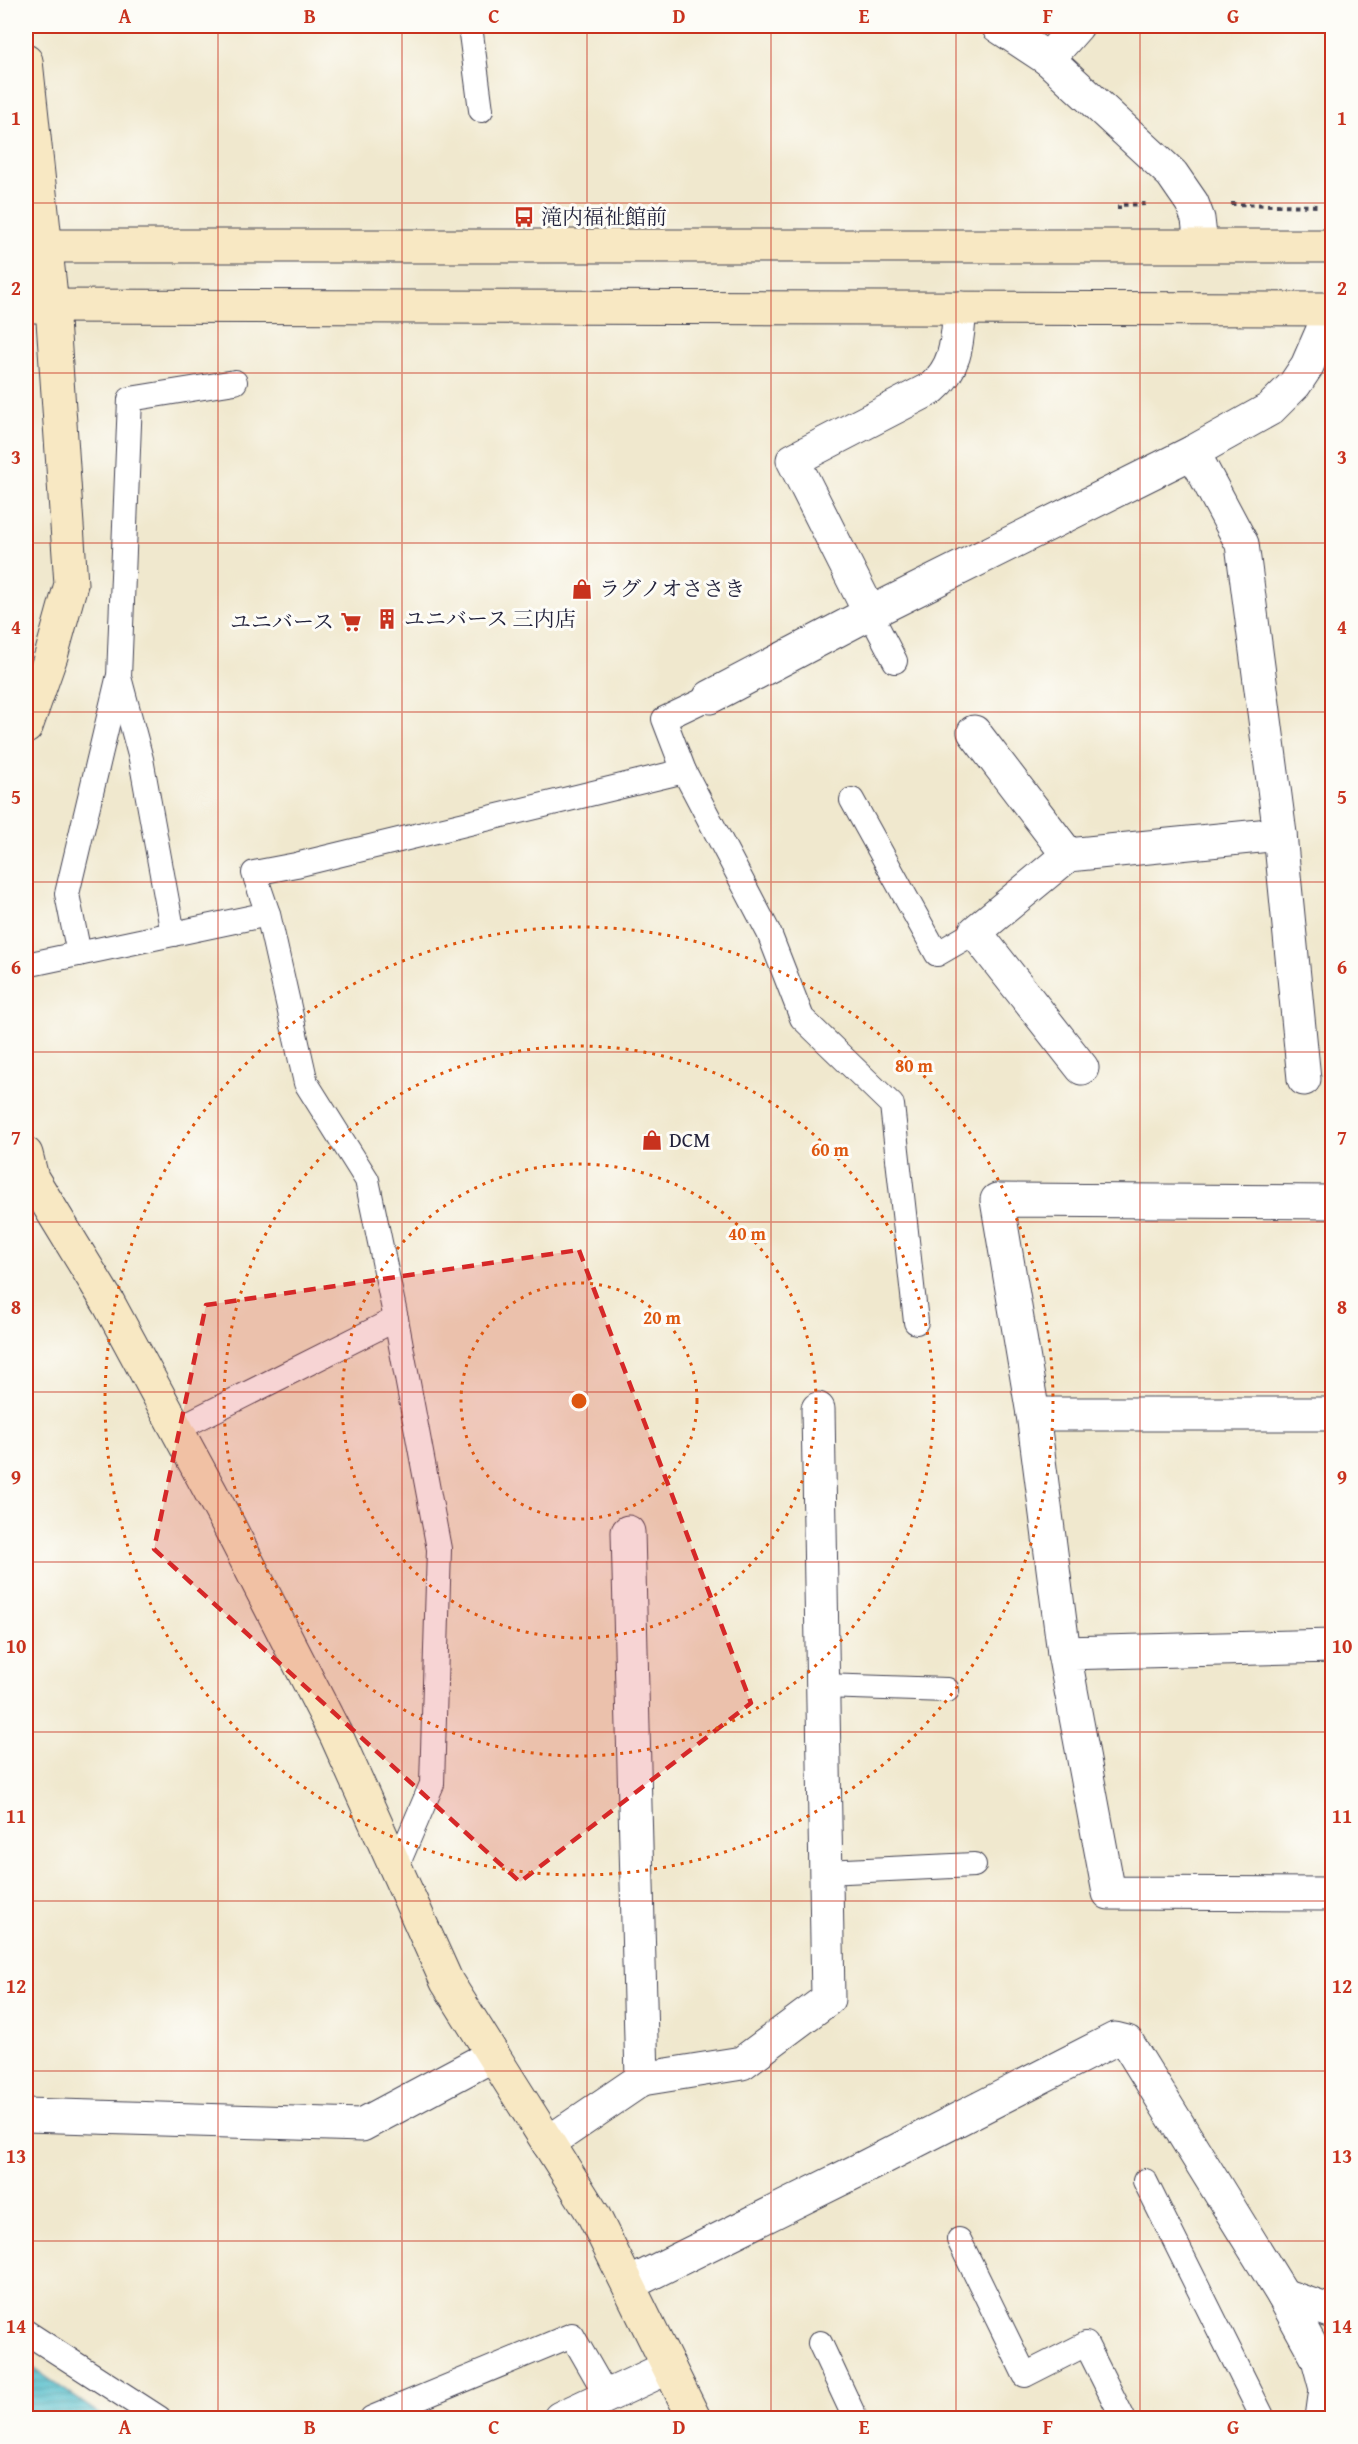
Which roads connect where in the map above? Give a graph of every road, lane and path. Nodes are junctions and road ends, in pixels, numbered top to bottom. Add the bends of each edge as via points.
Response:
1 (470, 26) edge
2 (998, 26) edge
3 (1077, 26) edge
4 (1048, 59) junction
5 (26, 61) edge
6 (482, 110) dead end
7 (1201, 245) junction
8 (36, 246) edge
9 (1332, 246) edge
10 (39, 306) edge
11 (960, 308) junction
12 (1331, 309) edge
13 (235, 382) dead end
14 (1193, 452) junction
15 (870, 613) junction
16 (895, 661) dead end
17 (118, 677) junction
18 (698, 703) joint
19 (26, 728) edge
20 (974, 732) dead end
21 (684, 771) junction
22 (852, 800) dead end
23 (1280, 834) junction
24 (1068, 855) junction
25 (268, 914) junction
26 (975, 932) junction
27 (173, 934) junction
28 (79, 954) junction
29 (26, 965) edge
30 (1082, 1068) dead end
31 (1304, 1079) dead end
32 (28, 1172) edge
33 (1332, 1202) edge
34 (396, 1319) junction
35 (916, 1322) dead end
36 (818, 1409) dead end
37 (1033, 1414) junction
38 (1332, 1414) edge
39 (177, 1429) junction
40 (628, 1532) dead end
41 (1332, 1646) edge
42 (1064, 1653) junction
43 (822, 1686) junction
44 (947, 1690) dead end
45 (974, 1865) dead end
46 (396, 1868) junction
47 (825, 1872) junction
48 (1332, 1894) edge
49 (493, 2055) junction
50 (642, 2079) junction
51 (26, 2115) edge
52 (548, 2143) junction
53 (1145, 2181) dead end
54 (958, 2240) dead end
55 (629, 2284) junction
56 (1283, 2295) junction
57 (1332, 2312) edge
58 (26, 2332) edge
59 (820, 2343) dead end
60 (669, 2367) junction
61 (607, 2396) junction
62 (159, 2418) edge
63 (372, 2418) edge
64 (560, 2418) edge
65 (694, 2418) edge
66 (855, 2418) edge
67 (1123, 2418) edge
68 (1263, 2418) edge
69 (1322, 2418) edge

1 - 6 lane
2 - 4 street
3 - 4 street
4 - 7 street via 1172,174 1192,203
5 - 8 street
7 - 8 street
7 - 9 street
8 - 10 street
10 - 11 street
10 - 19 street via 71,584
11 - 12 street
11 - 15 street via 954,359 941,380 793,460
12 - 14 street via 1307,366 1283,398
13 - 17 lane via 130,399
14 - 15 street
14 - 23 street via 1242,544
15 - 16 lane
15 - 18 street
17 - 27 lane via 141,759
17 - 28 lane via 67,894
18 - 21 lane via 664,719
20 - 24 street
21 - 25 lane via 254,873
21 - 35 lane via 769,933 802,1018 892,1105
22 - 26 lane via 937,954
23 - 24 street
23 - 31 street
24 - 26 street
25 - 27 lane
25 - 34 lane via 306,1083 367,1180
26 - 30 street
27 - 28 lane
28 - 29 lane
32 - 39 street via 109,1304
33 - 37 street via 997,1200
34 - 39 lane
34 - 46 lane via 439,1549 432,1784
36 - 43 street
37 - 38 street
37 - 42 street
39 - 46 street via 336,1735
40 - 50 street
41 - 42 street
42 - 48 street via 1109,1893
43 - 44 lane
43 - 47 street
45 - 47 lane
46 - 49 street via 447,1982
47 - 50 street via 828,1998 742,2063
49 - 51 street via 362,2125
49 - 52 street
50 - 52 street
52 - 55 street via 593,2214
53 - 68 lane
54 - 67 lane via 1025,2374 1086,2344
55 - 56 street via 1114,2039 1127,2042
55 - 60 street
56 - 57 street
56 - 69 street via 1318,2359 1326,2389
58 - 62 lane
59 - 66 lane
60 - 61 street
60 - 65 street
61 - 63 lane via 572,2336
61 - 64 street

